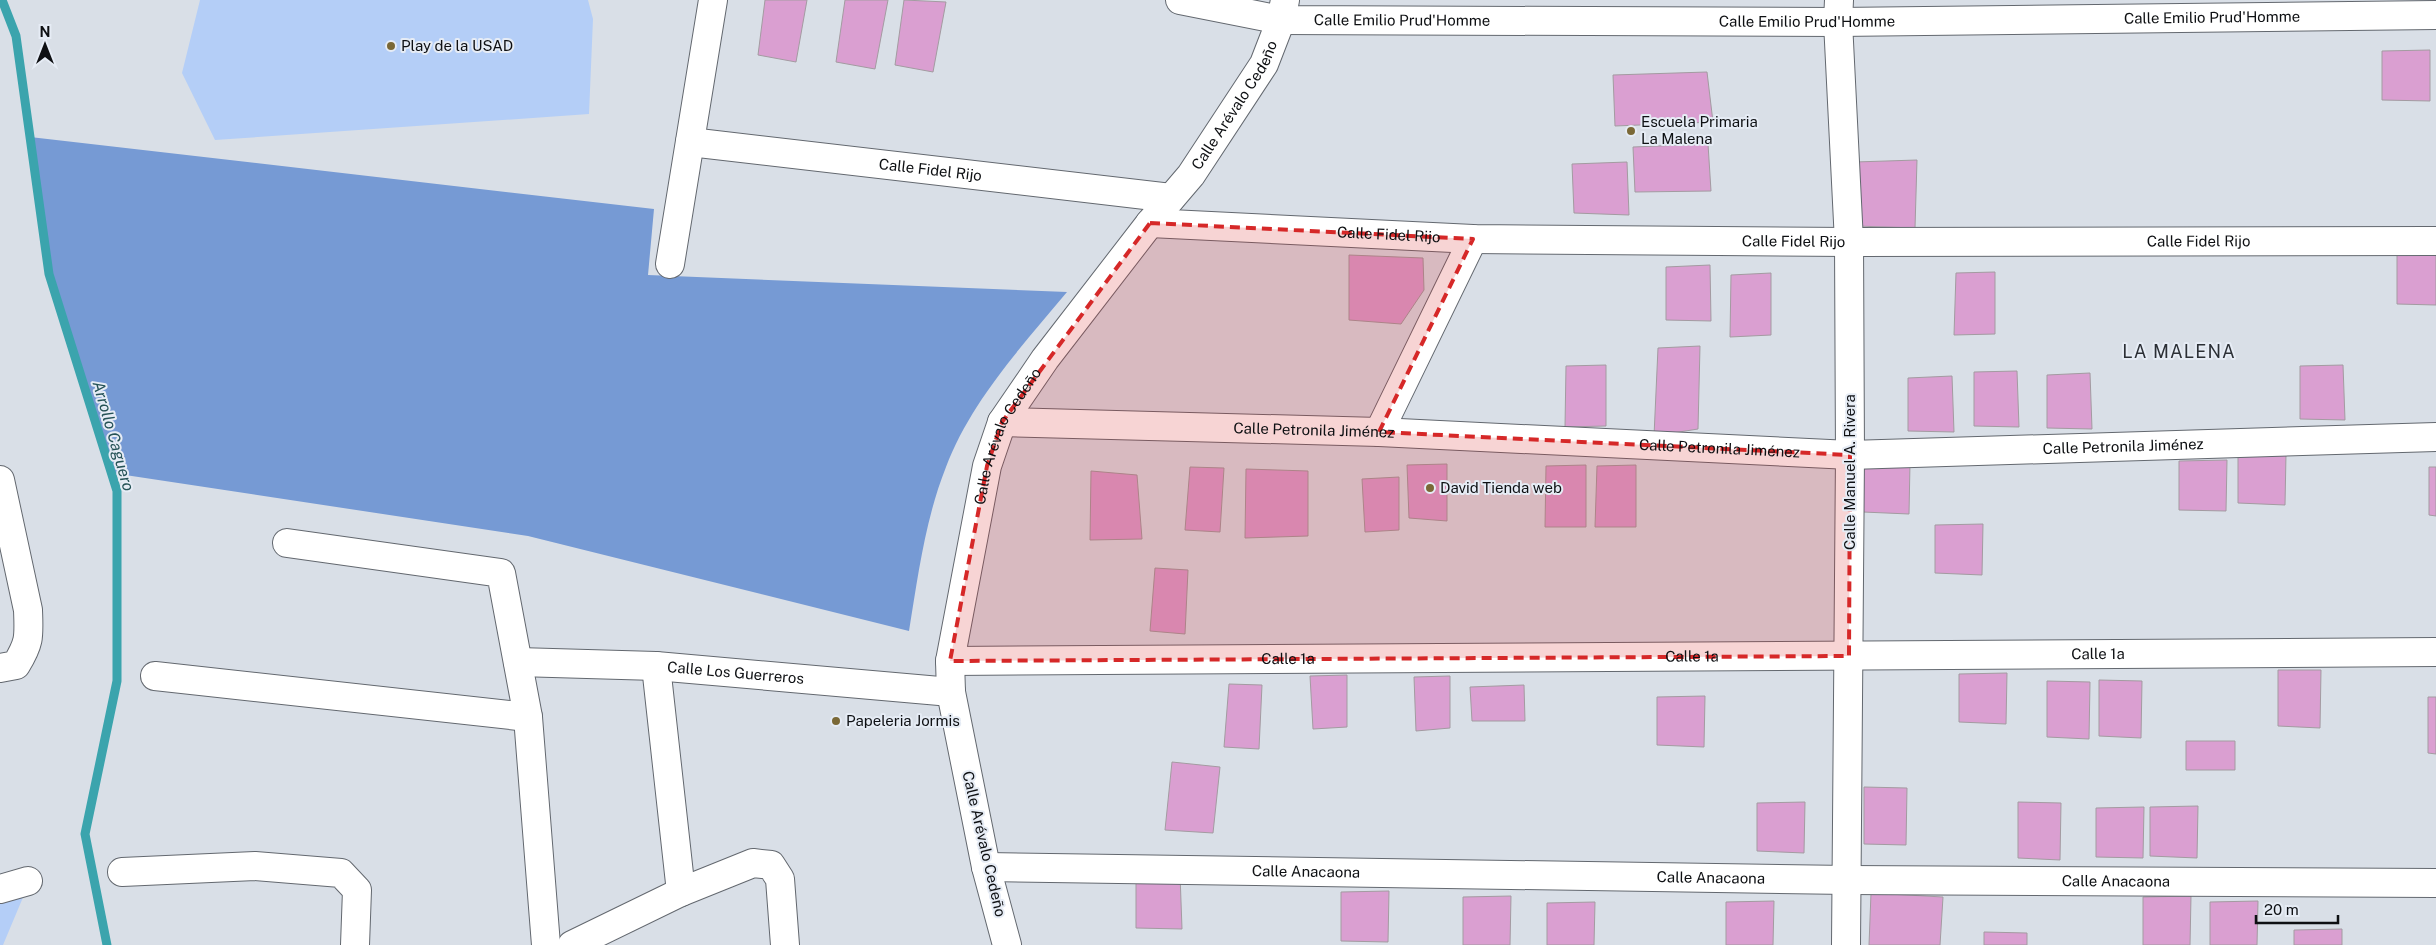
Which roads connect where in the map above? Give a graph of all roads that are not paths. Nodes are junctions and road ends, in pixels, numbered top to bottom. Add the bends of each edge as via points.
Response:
1 (713, 0) edge
2 (1180, 0) edge
3 (1283, 10) edge
4 (1839, 11) edge
5 (2436, 15) edge
6 (690, 142) junction
7 (1171, 198) junction
8 (1150, 222) junction
9 (1473, 240) junction
10 (2436, 241) edge
11 (1849, 242) junction
12 (670, 264) dead end
13 (1002, 422) junction
14 (1379, 432) junction
15 (2436, 437) edge
16 (1850, 454) junction
17 (0, 480) edge
18 (287, 544) dead end
19 (2436, 652) edge
20 (1849, 656) junction
21 (950, 661) junction
22 (518, 662) junction
23 (656, 666) junction
24 (0, 668) edge
25 (155, 676) dead end
26 (951, 692) junction
27 (528, 717) junction
28 (986, 867) junction
29 (122, 872) dead end
30 (1848, 880) junction
31 (28, 881) dead end
32 (2436, 883) edge
33 (0, 889) edge
34 (681, 892) junction
35 (355, 945) edge
36 (546, 945) edge
37 (572, 945) edge
38 (785, 945) edge
39 (1007, 945) edge
40 (1846, 945) edge

1 - 6 street
2 - 3 street, Calle Emilio Prud'Homme
3 - 4 street, Calle Emilio Prud'Homme
3 - 7 street, Calle Arévalo Cedeño via 1264,64
4 - 5 street, Calle Emilio Prud'Homme
4 - 11 street, Calle Manuel A. Rivera
6 - 7 street, Calle Fidel Rijo
6 - 12 street
7 - 8 street, Calle Arévalo Cedeño
8 - 9 street, Calle Fidel Rijo
8 - 13 street, Calle Arévalo Cedeño via 1045,359
9 - 11 street, Calle Fidel Rijo
9 - 14 street
10 - 11 street, Calle Fidel Rijo
11 - 16 street, Calle Manuel A. Rivera
13 - 14 street, Calle Petronila Jiménez
13 - 21 street, Calle Arévalo Cedeño via 987,466
14 - 16 street, Calle Petronila Jiménez
15 - 16 street, Calle Petronila Jiménez
16 - 20 street, Calle Manuel A. Rivera
17 - 24 street via 28,610 28,646 16,665
18 - 22 street via 501,573
19 - 20 street, Calle 1a
20 - 21 street, Calle 1a
20 - 30 street, Calle Manuel A. Rivera
21 - 26 street, Calle Arévalo Cedeño
22 - 23 street, Calle Los Guerreros
22 - 27 street
23 - 26 street, Calle Los Guerreros
23 - 34 street
25 - 27 street
26 - 28 street, Calle Arévalo Cedeño
27 - 36 street
28 - 30 street, Calle Anacaona
28 - 39 street, Calle Arévalo Cedeño
29 - 35 street via 255,866 341,873 357,890
30 - 32 street, Calle Anacaona
30 - 40 street, Calle Manuel A. Rivera
31 - 33 street
34 - 37 street
34 - 38 street via 753,863 771,865 780,879

